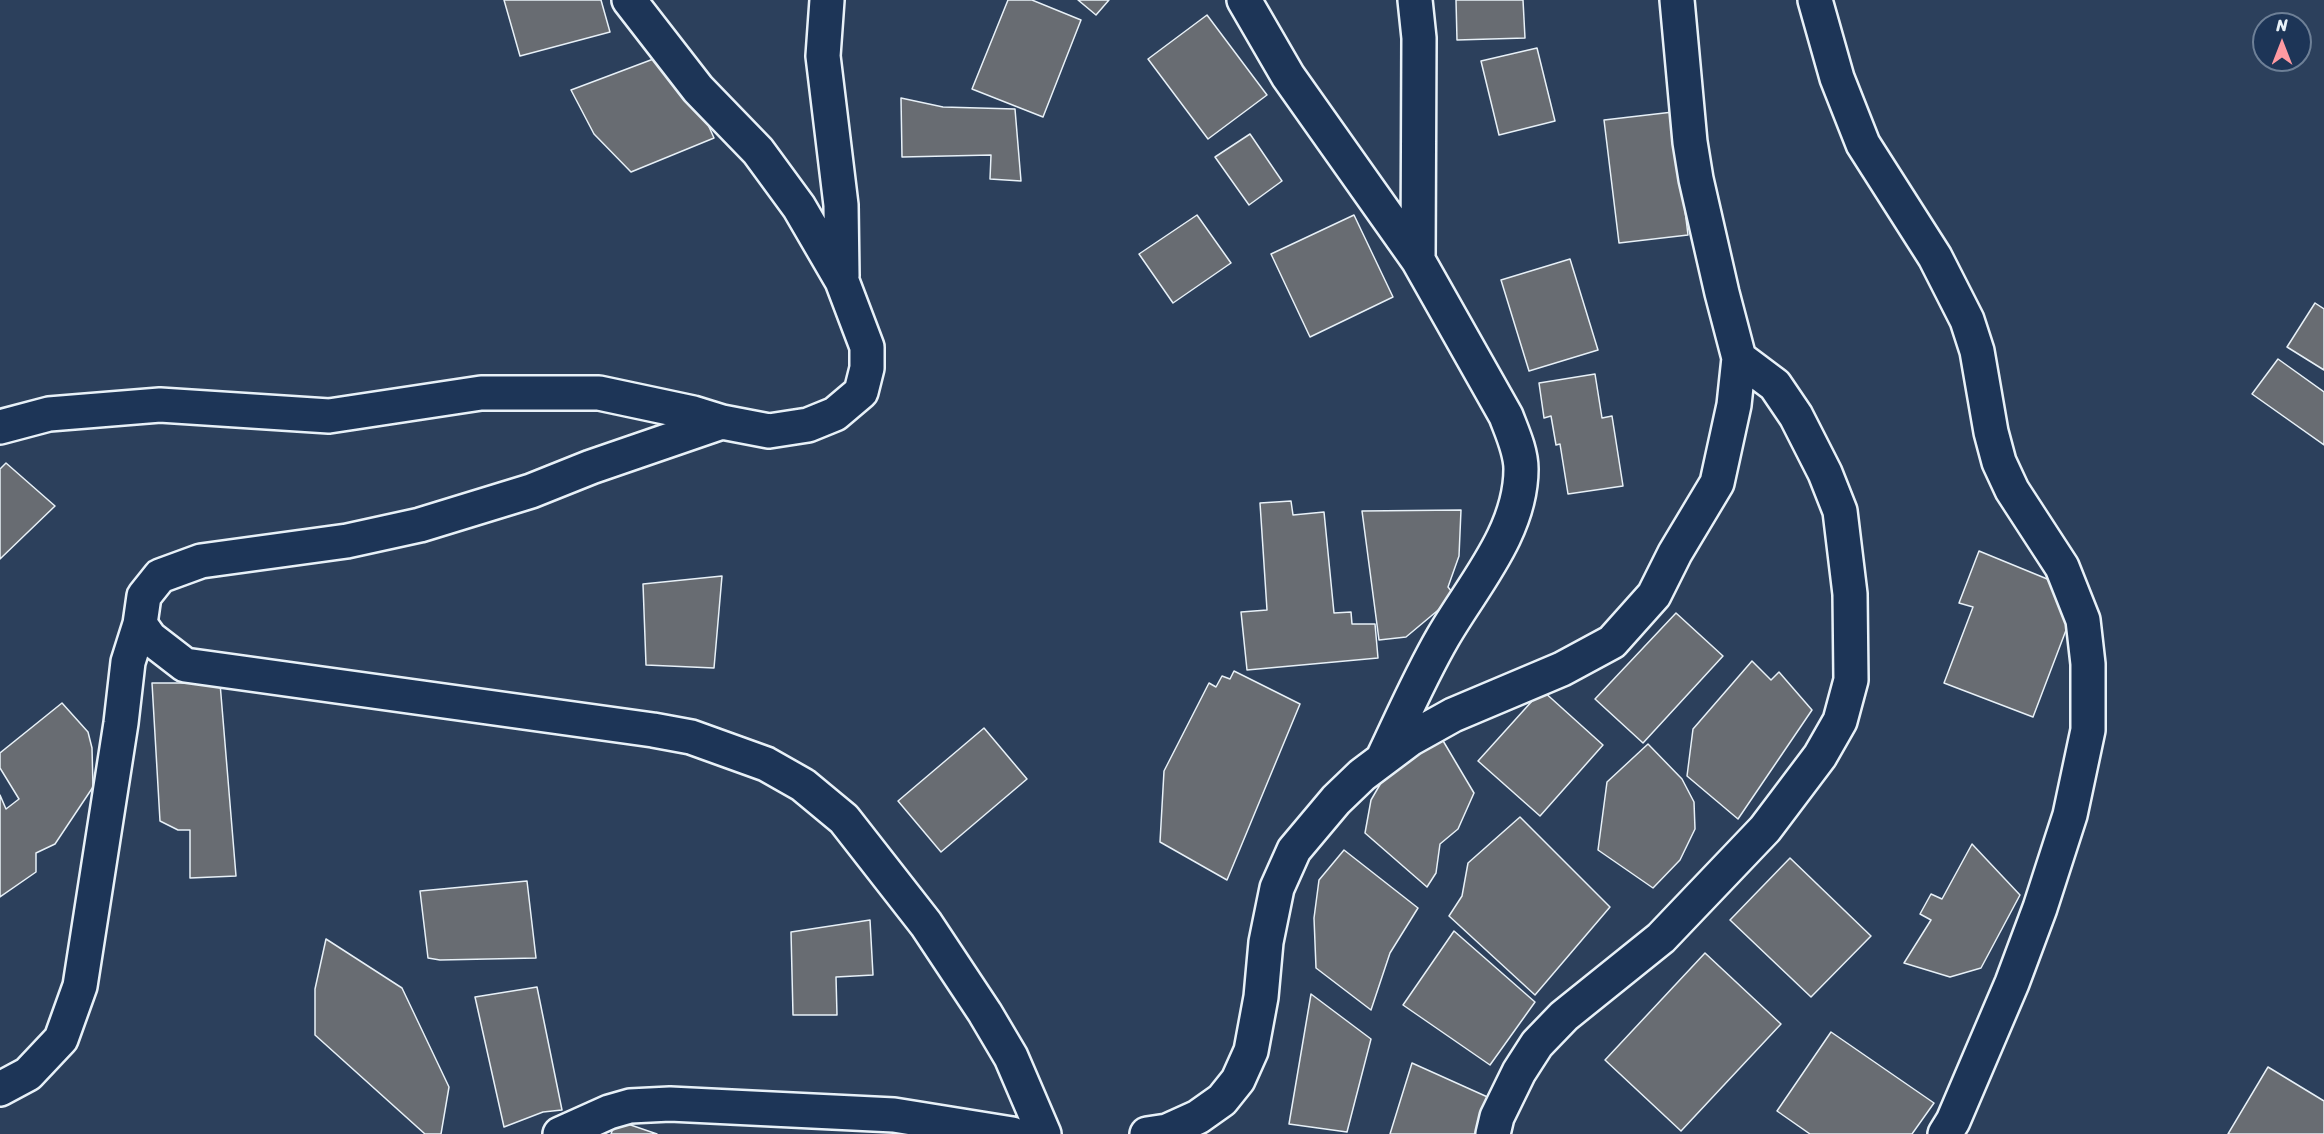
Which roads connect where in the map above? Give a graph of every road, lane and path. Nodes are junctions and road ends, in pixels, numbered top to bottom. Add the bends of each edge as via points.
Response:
1 (629, 0) edge
2 (827, 0) edge
3 (1244, 0) edge
4 (1415, 0) edge
5 (1677, 0) edge
6 (1815, 0) edge
7 (1418, 260) junction
8 (842, 281) junction
9 (1739, 358) junction
10 (722, 422) junction
11 (0, 427) edge
12 (141, 624) junction
13 (1381, 760) junction
14 (0, 1089) edge
15 (560, 1134) edge
16 (1012, 1134) edge
17 (1044, 1134) edge
18 (1147, 1134) edge
19 (1493, 1134) edge
20 (1945, 1134) edge

1 - 8 street via 698,89 758,151 799,207
2 - 8 street via 824,56 840,205
3 - 7 street via 1288,76
4 - 7 street via 1420,50
5 - 9 street via 1696,179
6 - 20 street via 1837,78 1863,144 1935,257 1967,320 2000,462 2012,490 2062,567 2083,620 2086,642 2088,730 2070,814 2012,982
7 - 13 street via 1506,416 1521,467 1517,504 1503,537 1444,635
8 - 10 street via 867,347 861,392 835,414 808,425 769,431
9 - 13 street via 1734,405 1717,483 1654,595 1630,623 1612,642 1590,655 1453,715
9 - 19 street via 1775,386 1796,417 1840,511 1850,594 1851,681 1840,721 1820,756 1765,829 1661,938 1564,1016 1537,1044 1519,1071
10 - 11 street via 599,393 481,393 329,417 160,405 49,414
10 - 12 street via 531,491 420,525 347,541 201,561 160,576 144,596
12 - 14 street via 128,662 80,986 61,1039 28,1074
12 - 17 street via 150,638 185,665 653,730 691,737 766,764 803,785 844,819 926,924 1011,1058
13 - 18 street via 1336,800 1294,850 1277,888 1253,1040 1238,1080 1222,1100 1198,1117 1167,1131
15 - 16 street via 630,1106 670,1104 894,1115

